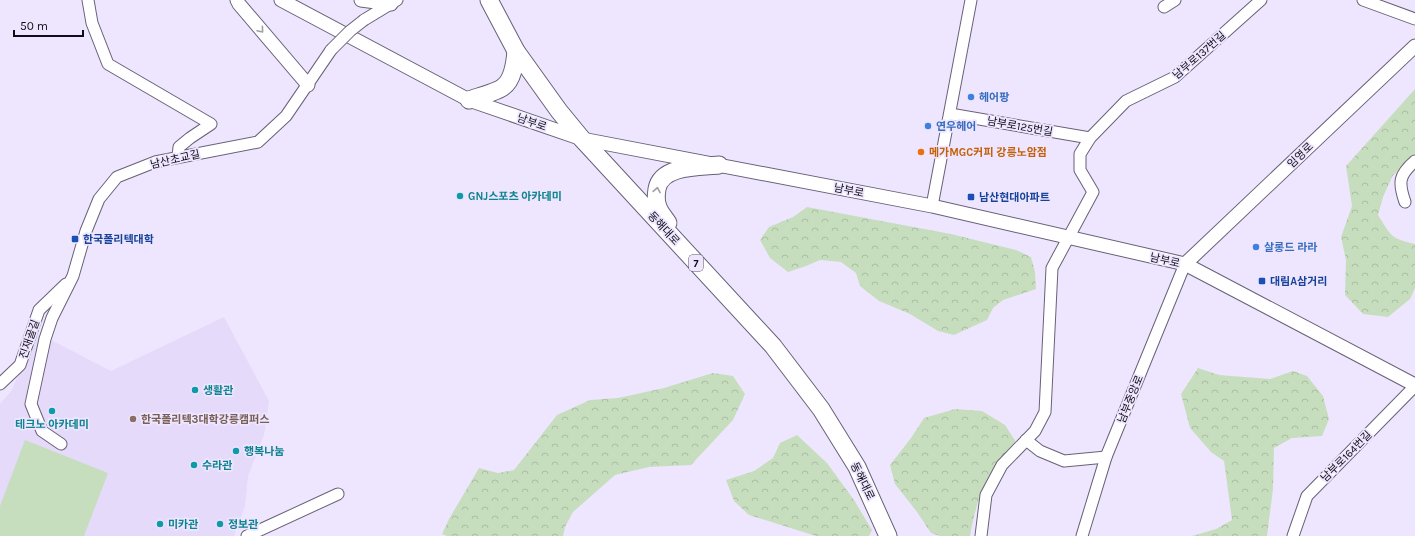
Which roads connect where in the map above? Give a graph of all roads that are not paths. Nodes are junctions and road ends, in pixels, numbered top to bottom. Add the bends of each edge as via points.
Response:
1 (88, 0) edge
2 (237, 0) edge
3 (281, 0) edge
4 (361, 0) edge
5 (489, 0) edge
6 (971, 0) edge
7 (1175, 0) edge
8 (1261, 0) edge
9 (1363, 0) edge
10 (394, 2) edge
11 (1383, 3) edge
12 (1164, 7) dead end
13 (1415, 19) edge
14 (1415, 46) edge
15 (516, 52) junction
16 (308, 85) junction
17 (469, 100) junction
18 (950, 114) junction
19 (1090, 138) junction
20 (582, 139) junction
21 (178, 157) junction
22 (1415, 161) edge
23 (719, 165) junction
24 (1405, 202) dead end
25 (932, 206) junction
26 (1068, 237) junction
27 (684, 249) junction
28 (1185, 264) junction
29 (73, 276) junction
30 (0, 384) edge
31 (1415, 386) edge
32 (1026, 440) junction
33 (61, 444) dead end
34 (1106, 457) junction
35 (338, 494) dead end
36 (247, 536) edge
37 (888, 536) edge
38 (981, 536) edge
39 (1082, 536) edge
40 (1294, 536) edge

1 - 21 street via 92,23 108,64 212,124 179,147
2 -> 16 street
3 - 17 street, 남부로
4 - 10 street
5 - 15 main road, 동해대로 / 7
6 - 18 street
7 - 12 street
8 - 19 street, 남부로137번길 via 1175,77 1126,101
9 - 11 street
10 - 16 street, 남산초교길, bridge via 350,31 331,50
11 - 13 street
14 - 28 street, 임영로
15 - 17 main road via 514,68 503,87
15 - 20 main road, 동해대로 / 7
16 - 21 street, 남산초교길 via 286,116 258,142
17 - 20 street, 남부로
18 - 19 street, 남부로125번길
18 - 25 street
19 - 26 street, 남부로137번길 via 1080,154 1080,170 1093,192
20 - 23 street, 남부로
20 - 27 main road, 동해대로 / 7
21 - 29 street, 남산초교길 via 155,162 117,177 99,200 86,231
22 - 24 street via 1403,173 1400,182
23 - 25 street, 남부로
27 -> 23 main road via 658,207 658,184 666,175 678,169
25 - 26 street, 남부로
26 - 28 street, 남부로
26 - 32 street via 1052,268 1045,412 1035,431
27 - 37 main road, 동해대로 / 7 via 773,346 821,409 857,467
28 - 31 street, 남부로
28 - 34 street, 남부중앙로
29 - 30 street, 진재골길 via 39,310 20,365
29 - 33 street, 남산초교길 via 52,318 45,339 31,404 42,431
31 - 40 street, 남부로164번길 via 1307,496
32 - 34 street via 1040,452 1064,461
32 - 38 street via 1002,465 986,495
34 - 39 street, 남부중앙로
35 - 36 street

